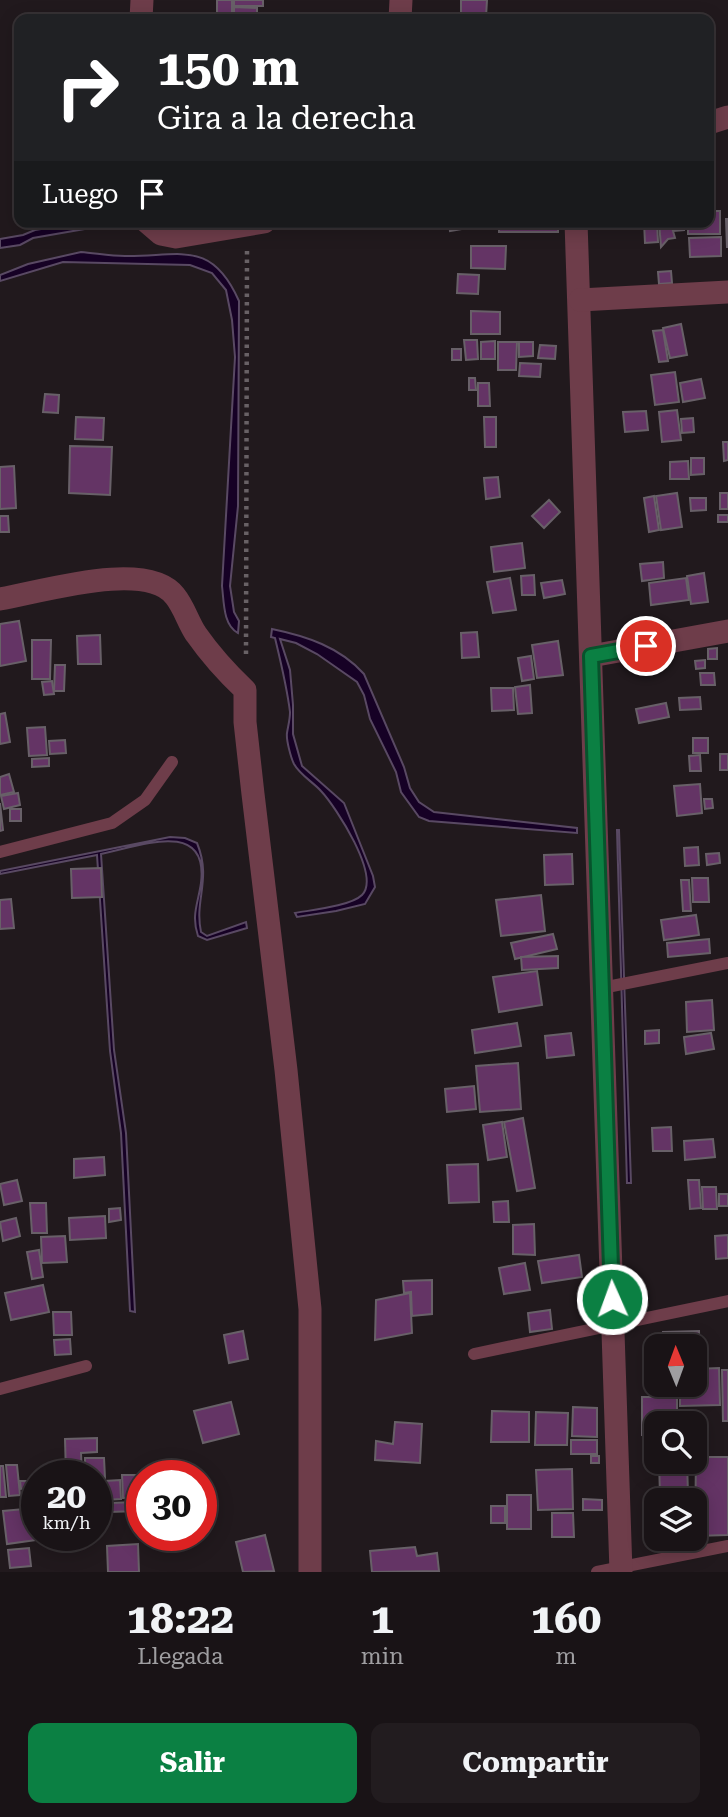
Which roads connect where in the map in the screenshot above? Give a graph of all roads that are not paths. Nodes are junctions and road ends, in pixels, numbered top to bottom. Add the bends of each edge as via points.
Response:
1 (154, 228) edge
2 (231, 228) edge
3 (576, 228) edge
4 (728, 292) edge
5 (580, 300) junction
6 (0, 599) edge
7 (728, 631) edge
8 (591, 656) junction
9 (173, 762) dead end
10 (0, 852) edge
11 (728, 963) edge
12 (602, 988) junction
13 (728, 1301) edge
14 (612, 1325) junction
15 (474, 1354) dead end
16 (86, 1366) dead end
17 (0, 1390) edge
18 (728, 1546) edge
19 (620, 1569) edge
20 (310, 1572) edge
21 (597, 1572) edge

1 - 2 street via 176,237
3 - 5 street
4 - 5 street
5 - 8 street
6 - 20 street via 102,580 134,577 162,583 212,655 246,690 245,722 310,1309
7 - 8 street
8 - 12 street
9 - 10 lane via 145,800 112,823
11 - 12 lane
12 - 14 street
13 - 14 lane
14 - 15 lane
14 - 19 street
16 - 17 lane
18 - 19 lane
19 - 21 lane

